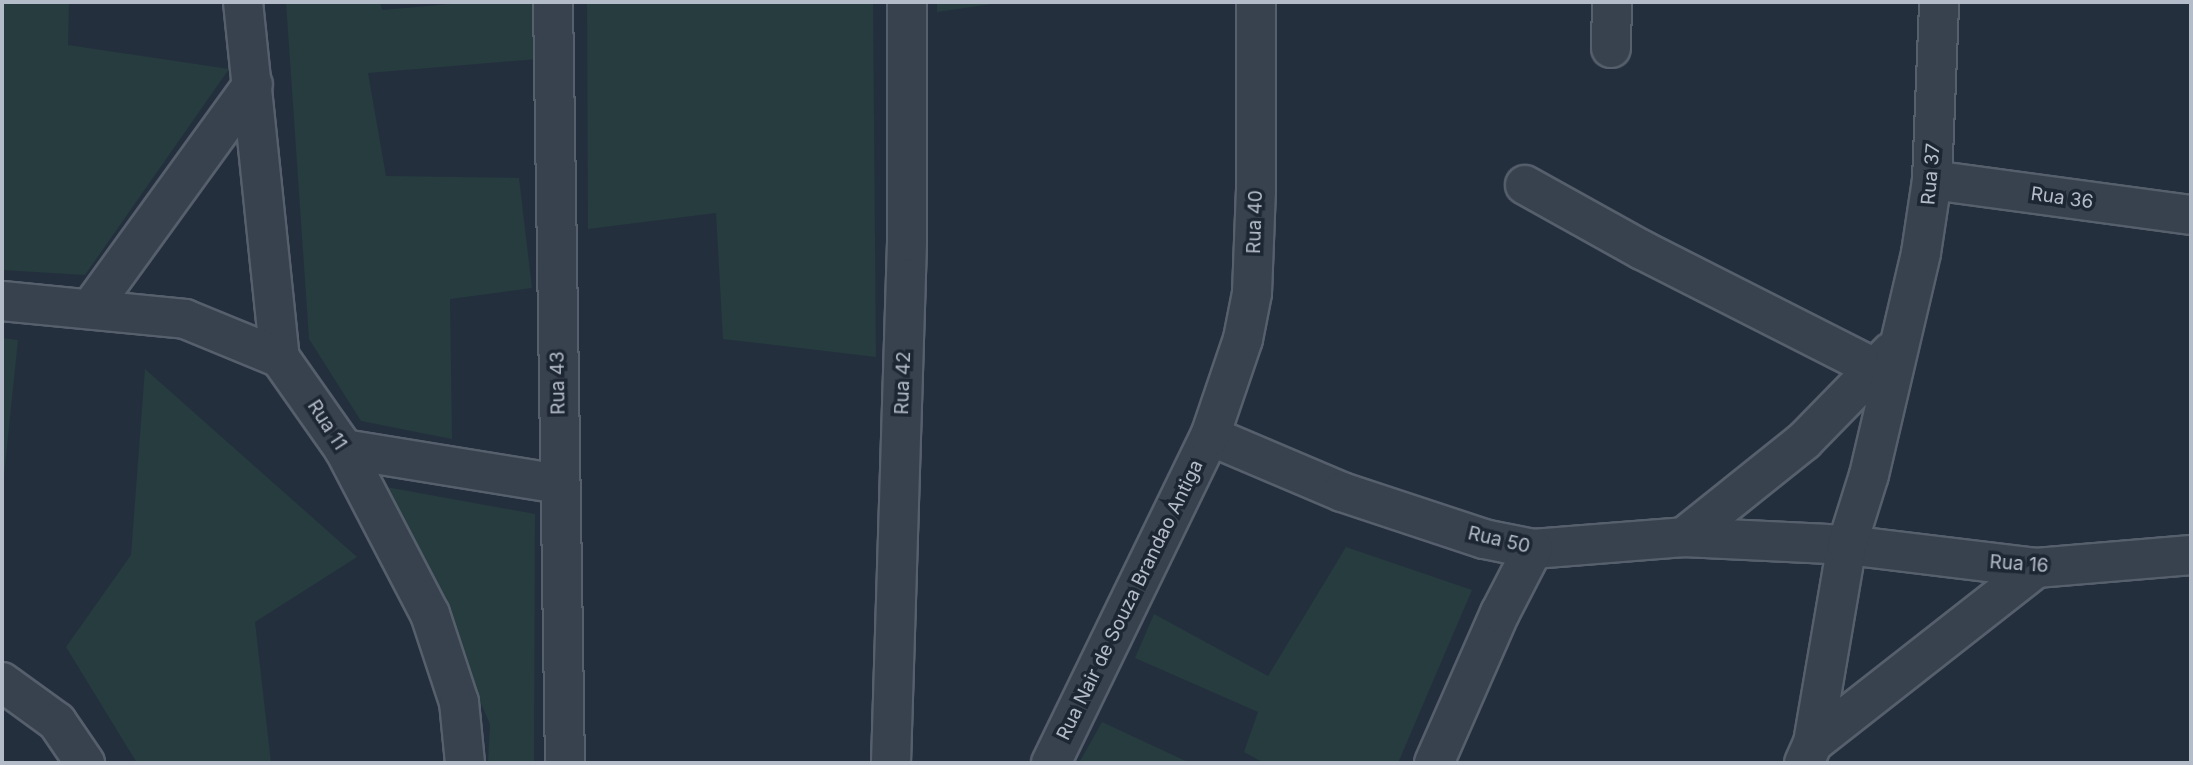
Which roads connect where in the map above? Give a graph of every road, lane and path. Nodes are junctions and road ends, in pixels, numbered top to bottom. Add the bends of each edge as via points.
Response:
1 (243, 2) edge
2 (554, 2) edge
3 (907, 2) edge
4 (1255, 2) edge
5 (1612, 2) edge
6 (1939, 2) edge
7 (1611, 48) dead end
8 (253, 84) junction
9 (1933, 180) junction
10 (1525, 185) dead end
11 (2191, 215) edge
12 (2, 301) edge
13 (91, 308) junction
14 (1887, 356) junction
15 (279, 358) junction
16 (1210, 436) junction
17 (344, 449) junction
18 (559, 484) junction
19 (1684, 537) junction
20 (1847, 545) junction
21 (1533, 550) junction
22 (2191, 555) edge
23 (2036, 568) junction
24 (2, 682) edge
25 (1808, 753) edge
26 (85, 763) edge
27 (465, 763) edge
28 (565, 763) edge
29 (891, 763) edge
30 (1051, 763) edge
31 (1434, 763) edge

1 - 8 street
2 - 18 street, Rua 43
3 - 29 street, Rua 42 via 907,241
4 - 16 street, Rua 40 via 1252,293 1243,339
5 - 7 street
6 - 9 street, Rua 37
8 - 13 street
8 - 15 street
9 - 11 street, Rua 36
9 - 14 street, Rua 37 via 1921,253
10 - 14 street via 1642,250
12 - 13 street
13 - 15 street via 185,319
14 - 19 street via 1804,441
14 - 20 street, Rua 37 via 1869,475
15 - 17 street, Rua 11
16 - 21 street, Rua 50 via 1342,492
16 - 30 street, Rua Nair de Souza Brandao Antiga
17 - 18 street
17 - 27 street, Rua 11 via 430,614 459,702
18 - 28 street, Rua 43
19 - 20 street, Rua 50
19 - 21 street, Rua 50
20 - 23 street, Rua 16
20 - 25 street, Rua 37
21 - 31 street
22 - 23 street, Rua 16
23 - 25 street
24 - 26 street via 57,722

